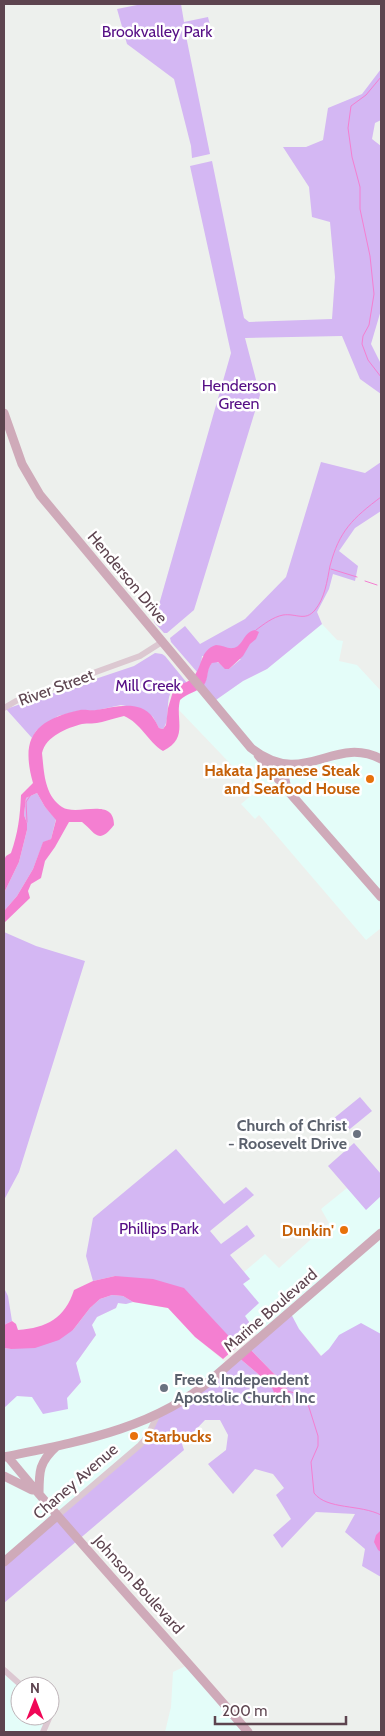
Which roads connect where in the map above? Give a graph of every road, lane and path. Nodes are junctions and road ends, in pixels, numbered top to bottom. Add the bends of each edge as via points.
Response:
1 (4, 413) edge
2 (162, 642) junction
3 (4, 708) edge
4 (251, 748) junction
5 (381, 759) edge
6 (286, 765) junction
7 (290, 792) junction
8 (381, 897) edge
9 (381, 1233) edge
10 (157, 1416) junction
11 (59, 1445) junction
12 (6, 1457) edge
13 (4, 1476) edge
14 (39, 1494) junction
15 (57, 1516) junction
16 (4, 1562) edge
17 (248, 1732) edge

1 - 2 main road, Henderson Drive via 22,464 40,495
2 - 3 street, River Street via 140,656
2 - 4 main road, Henderson Drive
4 - 6 main road, Henderson Drive
4 - 7 main road, Henderson Drive
5 - 6 main road via 374,755 347,753 301,765
6 - 7 main road, Henderson Drive via 285,784
7 - 8 main road, Henderson Drive
9 - 10 main road, Marine Boulevard via 194,1394
10 - 11 main road, Marine Boulevard via 116,1431
10 - 15 street, Chaney Avenue via 140,1445
11 - 12 main road, Marine Boulevard
11 - 14 main road via 41,1464
12 - 14 main road, Johnson Boulevard
13 - 14 main road
14 - 15 main road, Johnson Boulevard
15 - 16 main road, Chaney Avenue
15 - 17 main road, Johnson Boulevard

